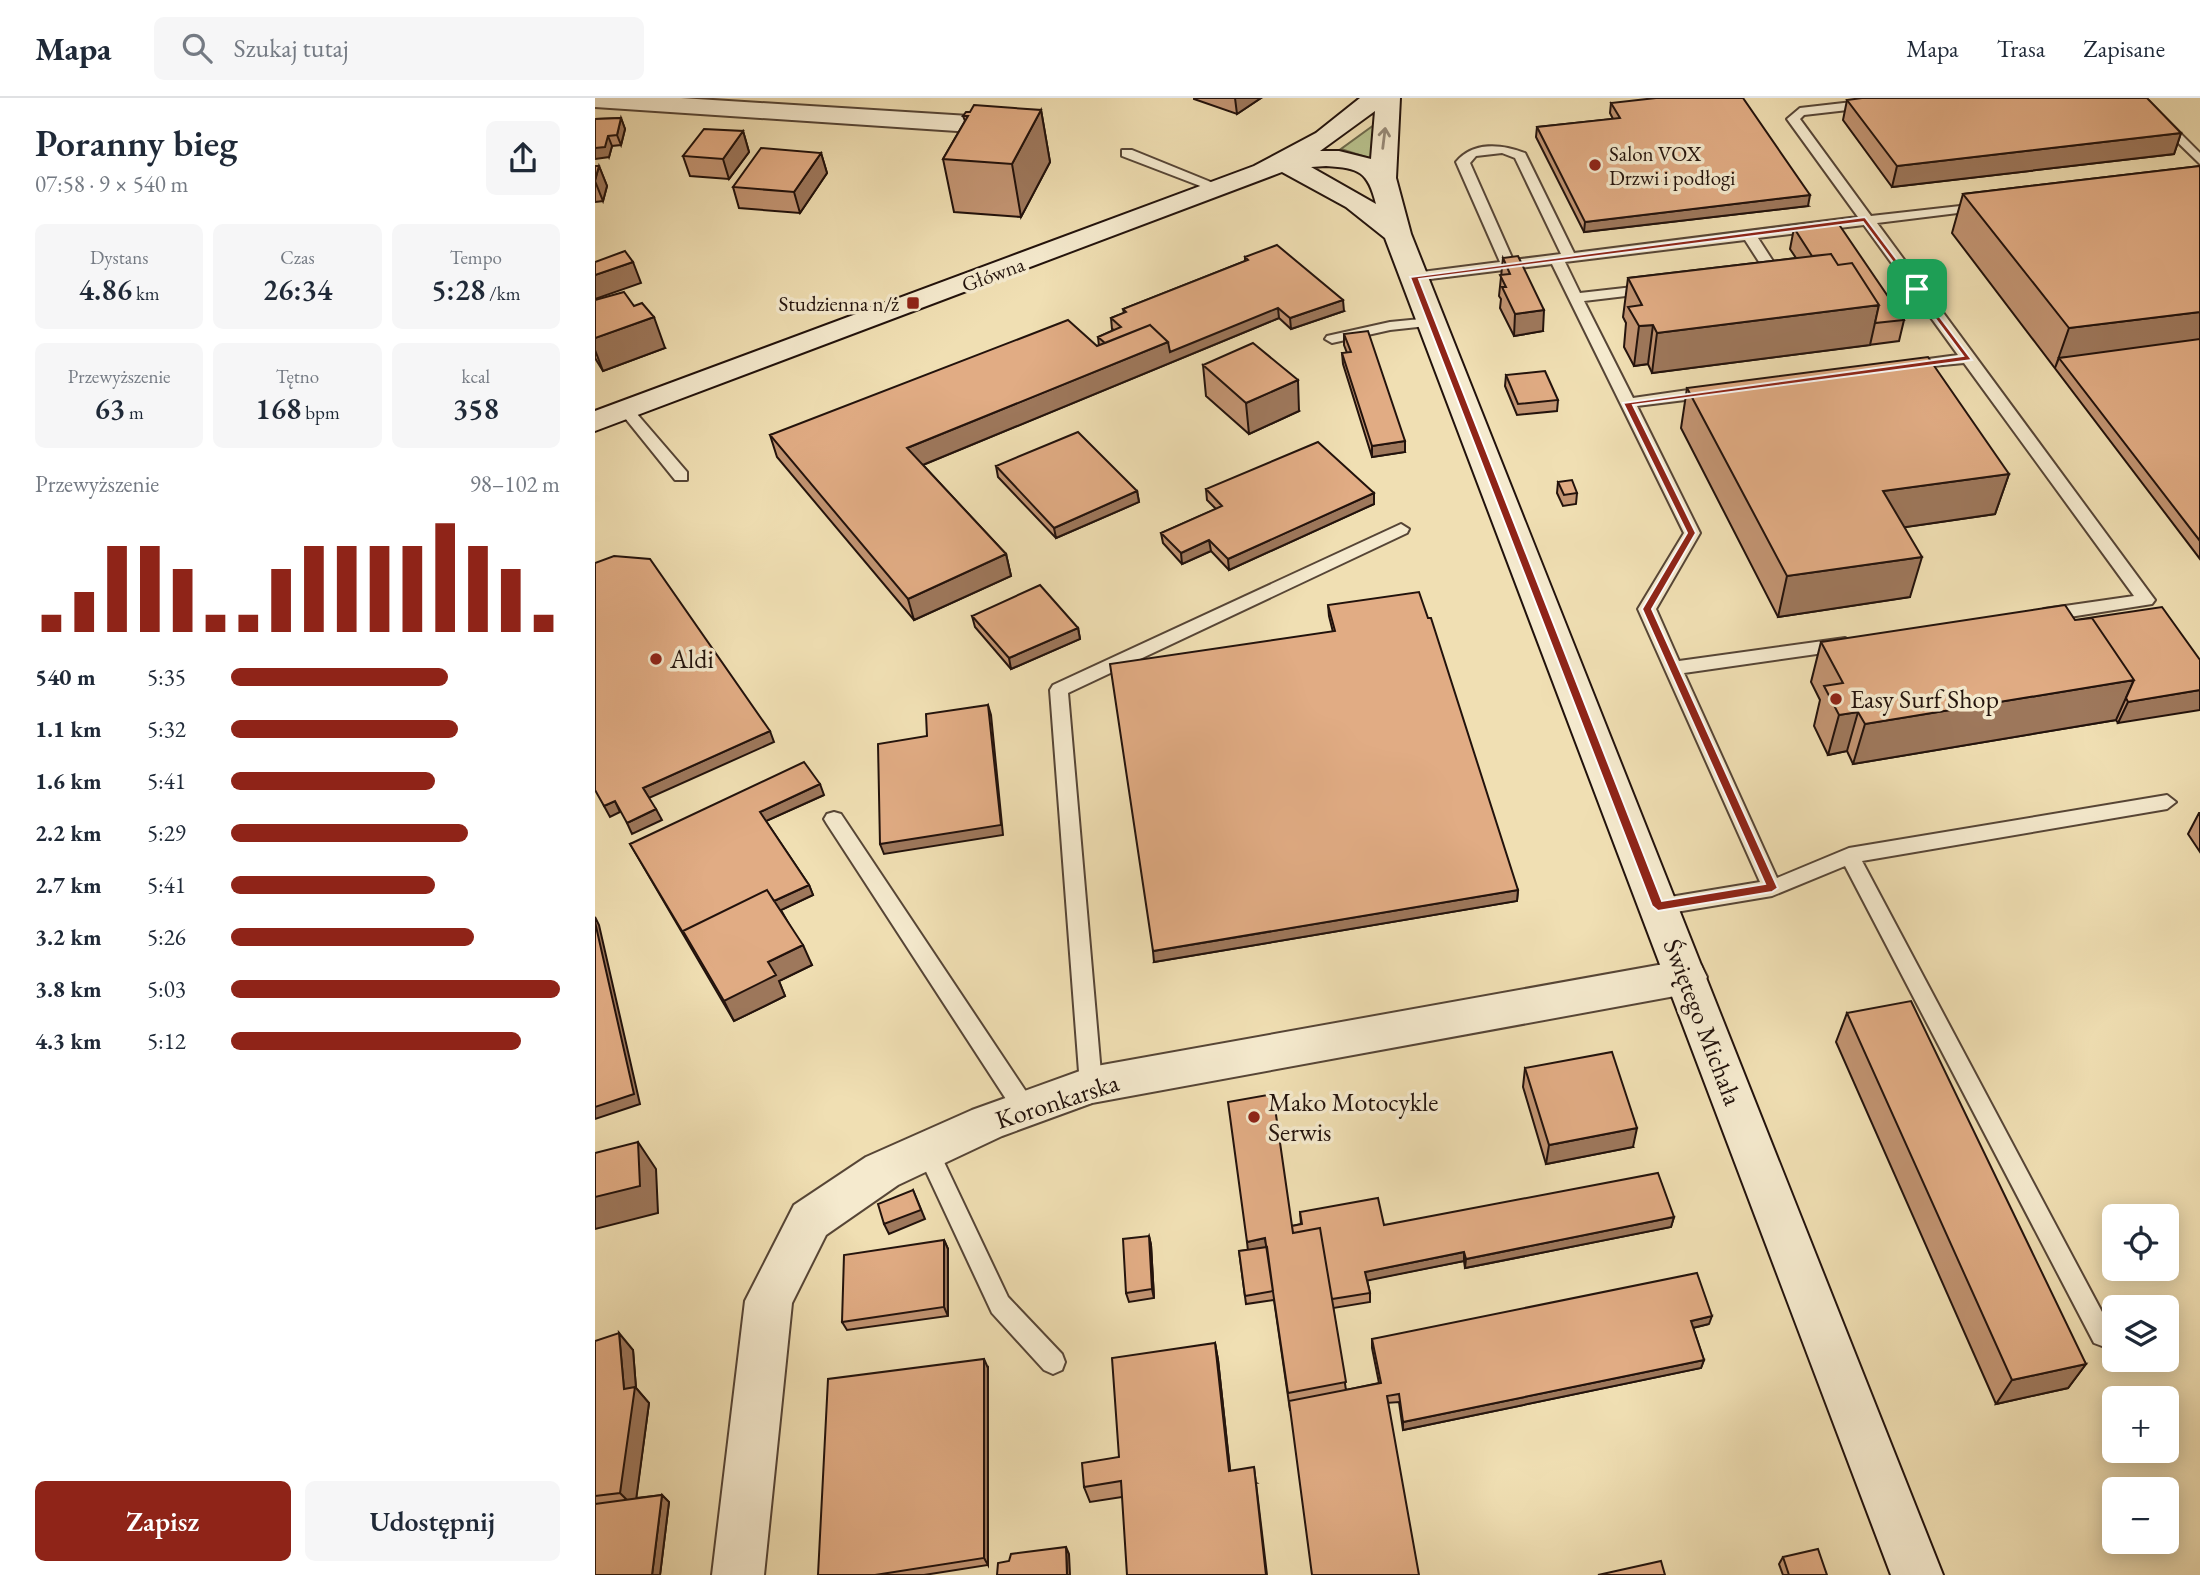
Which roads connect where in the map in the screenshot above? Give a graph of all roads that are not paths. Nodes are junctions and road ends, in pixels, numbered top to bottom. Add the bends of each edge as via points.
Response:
1 (1376, 98) edge
2 (1388, 98) edge
3 (2138, 98) edge
4 (595, 100) edge
5 (1889, 102) edge
6 (1022, 127) edge
7 (1127, 153) dead end
8 (2200, 160) edge
9 (1284, 163) junction
10 (1383, 178) junction
11 (1221, 189) junction
12 (1999, 205) edge
13 (1865, 219) junction
14 (1397, 234) junction
15 (1751, 236) junction
16 (1563, 259) junction
17 (1509, 266) junction
18 (1414, 277) junction
19 (1736, 279) edge
20 (1669, 287) edge
21 (1575, 298) junction
22 (1431, 322) junction
23 (1332, 339) dead end
24 (1969, 358) junction
25 (1887, 369) edge
26 (1723, 391) edge
27 (1627, 403) junction
28 (626, 410) junction
29 (595, 422) edge
30 (681, 476) dead end
31 (1401, 529) dead end
32 (2024, 618) edge
33 (1863, 641) edge
34 (1674, 668) junction
35 (2167, 802) dead end
36 (834, 819) dead end
37 (1849, 856) junction
38 (1772, 888) junction
39 (1658, 906) junction
40 (1686, 977) junction
41 (1091, 1085) junction
42 (1025, 1110) junction
43 (927, 1150) junction
44 (2102, 1335) dead end
45 (1053, 1362) dead end
46 (739, 1575) edge
47 (1917, 1575) edge

1 - 9 street, Główna via 1339,129
10 -> 2 street, Świętego Michała
3 - 8 lane
4 - 6 street
5 - 13 lane via 1800,112 1794,119
7 - 11 lane
9 - 10 street via 1335,158 1366,164
9 - 11 street, Główna
9 - 14 street via 1355,201
10 - 14 street, Świętego Michała
11 - 28 street, Główna
12 - 13 lane
13 - 15 lane
13 - 24 lane
14 - 18 street, Świętego Michała
15 - 16 lane
15 - 19 lane via 1771,270 1763,276
16 - 17 lane
16 - 17 lane via 1520,156 1503,149 1472,153 1464,162
16 - 21 lane
17 - 18 lane
18 - 22 street, Świętego Michała
20 - 21 lane
21 - 27 lane
22 - 23 lane
22 - 39 street, Świętego Michała
24 - 25 lane
24 - 32 lane via 2146,600
26 - 27 lane
27 - 34 lane via 1692,533 1647,609
28 - 29 street, Główna
28 - 30 lane
31 - 41 lane via 1059,690
33 - 34 lane
34 - 38 lane
35 - 37 lane
36 - 42 lane
37 - 38 lane
37 - 44 lane
38 - 39 lane
39 - 40 street, Świętego Michała
40 - 41 street, Koronkarska
40 - 47 street, Świętego Michała
41 - 42 street, Koronkarska
42 - 43 street, Koronkarska
43 - 45 lane via 1000,1305
43 - 46 street, Koronkarska via 882,1171 810,1220 769,1301

